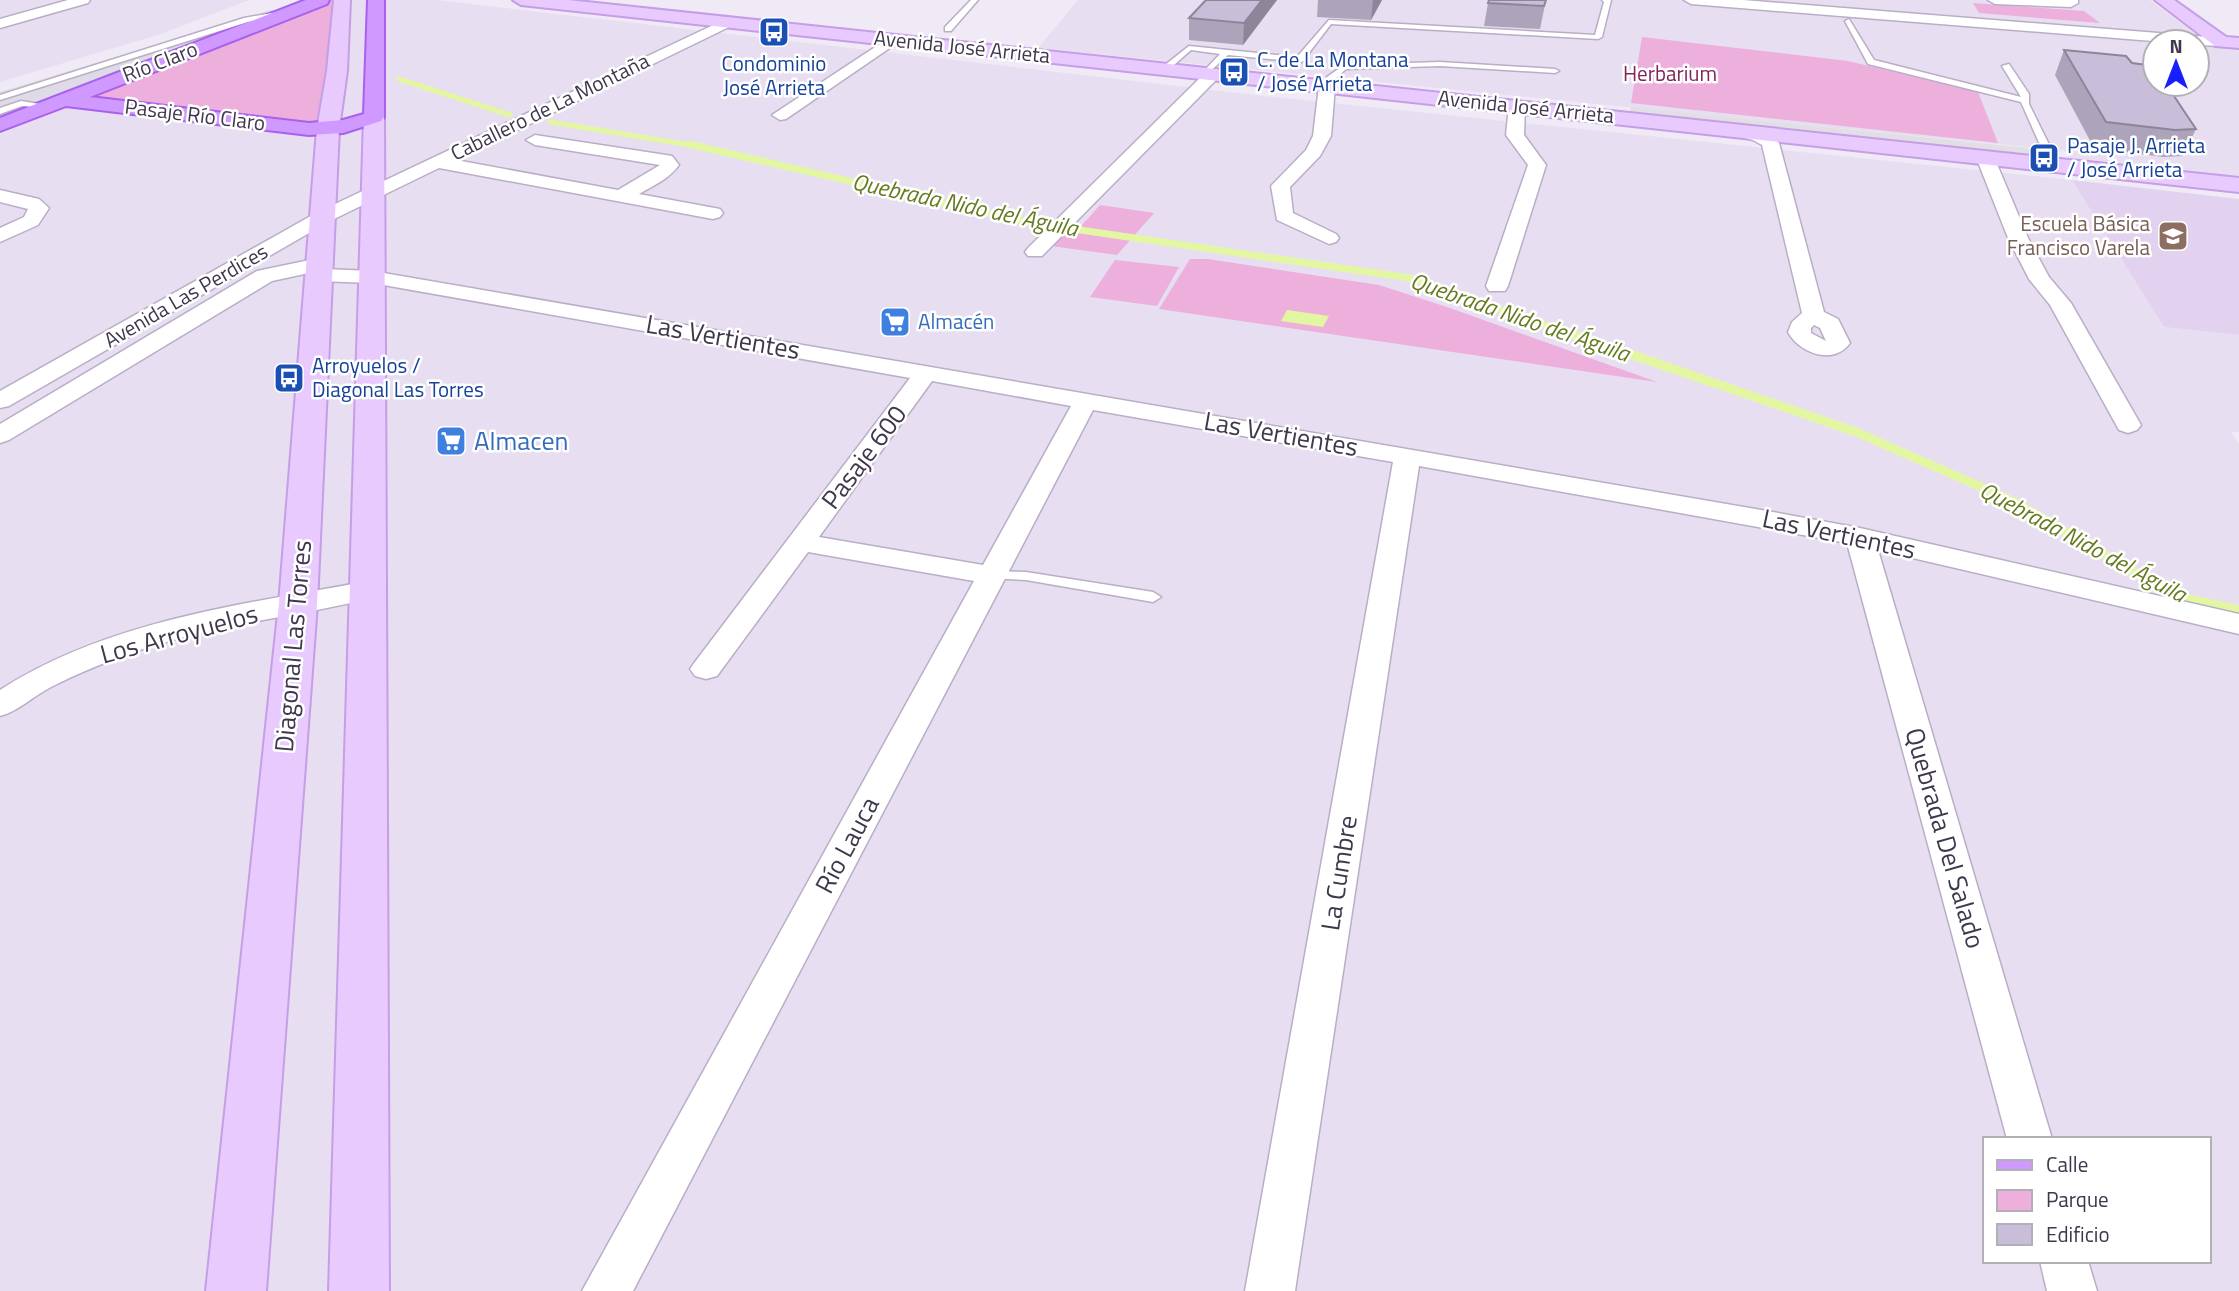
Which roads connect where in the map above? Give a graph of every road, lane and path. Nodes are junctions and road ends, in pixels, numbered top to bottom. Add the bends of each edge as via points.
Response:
1 (83, 0) edge
2 (321, 0) edge
3 (342, 0) edge
4 (376, 0) edge
5 (521, 0) edge
6 (975, 0) edge
7 (1605, 0) edge
8 (1693, 0) edge
9 (1765, 0) edge
10 (1995, 0) edge
11 (2071, 0) edge
12 (2162, 0) edge
13 (2188, 0) edge
14 (592, 3) edge
15 (299, 9) junction
16 (1951, 14) junction
17 (1849, 21) dead end
18 (726, 23) junction
19 (0, 24) edge
20 (948, 29) dead end
21 (2239, 37) edge
22 (2223, 40) edge
23 (897, 48) junction
24 (1226, 52) junction
25 (2006, 66) dead end
26 (1164, 69) junction
27 (1555, 71) dead end
28 (1210, 74) junction
29 (1326, 86) junction
30 (0, 98) edge
31 (2024, 100) junction
32 (56, 103) junction
33 (1517, 106) junction
34 (0, 111) edge
35 (780, 115) dead end
36 (374, 117) junction
37 (0, 125) edge
38 (328, 129) junction
39 (1736, 130) junction
40 (1808, 138) junction
41 (535, 140) dead end
42 (1770, 143) junction
43 (1984, 157) junction
44 (436, 162) junction
45 (2054, 165) junction
46 (2239, 185) edge
47 (373, 192) junction
48 (0, 196) edge
49 (621, 196) junction
50 (713, 212) dead end
51 (323, 217) junction
52 (0, 236) edge
53 (1329, 239) dead end
54 (1035, 252) dead end
55 (318, 269) junction
56 (372, 277) junction
57 (1497, 286) dead end
58 (1814, 316) dead end
59 (927, 372) junction
60 (1086, 400) junction
61 (0, 401) edge
62 (2128, 425) dead end
63 (0, 435) edge
64 (1407, 456) junction
65 (1860, 537) junction
66 (801, 542) junction
67 (992, 575) junction
68 (369, 590) junction
69 (1153, 597) dead end
70 (298, 604) junction
71 (2239, 624) edge
72 (706, 669) dead end
73 (0, 705) edge
74 (2029, 1137) edge
75 (2065, 1263) edge
76 (236, 1291) edge
77 (359, 1291) edge
78 (607, 1291) edge
79 (1270, 1291) edge
80 (2073, 1291) edge

1 - 19 street
2 - 15 main road, Río Claro
3 - 38 main road, Diagonal Las Torres
4 - 36 main road
5 - 14 main road, Avenida José Arrieta
6 - 20 lane
7 - 24 lane via 1598,37 1329,22 1299,60
8 - 16 street
9 - 16 street
10 - 11 street via 2058,4
12 - 22 main road
13 - 21 main road
14 - 18 main road, Avenida José Arrieta
15 - 30 lane via 247,20
15 - 32 main road, Río Claro
16 - 22 street
17 - 31 lane via 1871,62
18 - 23 main road, Avenida José Arrieta
18 - 44 street, Caballero de La Montaña
21 - 22 street
23 - 26 main road, Avenida José Arrieta via 920,43
23 - 35 street
24 - 26 lane via 1189,48
24 - 28 lane
25 - 31 lane via 2025,94
26 - 28 main road, Avenida José Arrieta
27 - 29 lane via 1453,64 1344,67
28 - 29 main road, Avenida José Arrieta
28 - 54 street
29 - 33 main road, Avenida José Arrieta
29 - 53 street via 1322,136 1314,152 1280,186 1284,216
31 - 45 lane
32 - 34 lane via 21,103
32 - 37 main road, Río Claro
32 - 38 main road, Pasaje Río Claro
33 - 39 main road, Avenida José Arrieta
33 - 57 street via 1515,135 1538,165
36 - 38 main road, Pasaje Río Claro
36 - 47 main road
38 - 51 main road, Diagonal Las Torres
39 - 40 main road, Avenida José Arrieta
39 - 42 street
40 - 42 street via 1780,138
40 - 43 main road, Avenida José Arrieta
41 - 49 street via 666,160 670,165
42 - 58 street
43 - 45 main road, Avenida José Arrieta
43 - 62 street via 2040,279 2060,303
44 - 47 street, Caballero de La Montaña
44 - 49 street
45 - 46 main road, Avenida José Arrieta
47 - 51 street, Avenida Las Perdices
47 - 56 main road
48 - 52 street via 39,208 31,221
49 - 50 street
51 - 55 main road, Diagonal Las Torres
51 - 61 street, Avenida Las Perdices
55 - 56 street, Las Vertientes
55 - 63 street, Avenida Las Perdices via 265,276
55 - 70 main road, Diagonal Las Torres
56 - 59 street, Las Vertientes
56 - 68 main road
59 - 60 street, Las Vertientes
59 - 66 street, Pasaje 600
60 - 64 street, Las Vertientes
60 - 67 street, Río Lauca
64 - 65 street, Las Vertientes
64 - 79 street, La Cumbre
65 - 71 street, Las Vertientes
65 - 74 street, Quebrada Del Salado
66 - 67 street, Pasaje 600
66 - 72 street, Pasaje 600
67 - 69 lane via 1026,576
67 - 78 street, Río Lauca
68 - 70 street, Los Arroyuelos
68 - 77 main road
70 - 73 street, Los Arroyuelos via 189,627 94,655 50,674
70 - 76 main road, Diagonal Las Torres
75 - 80 street

